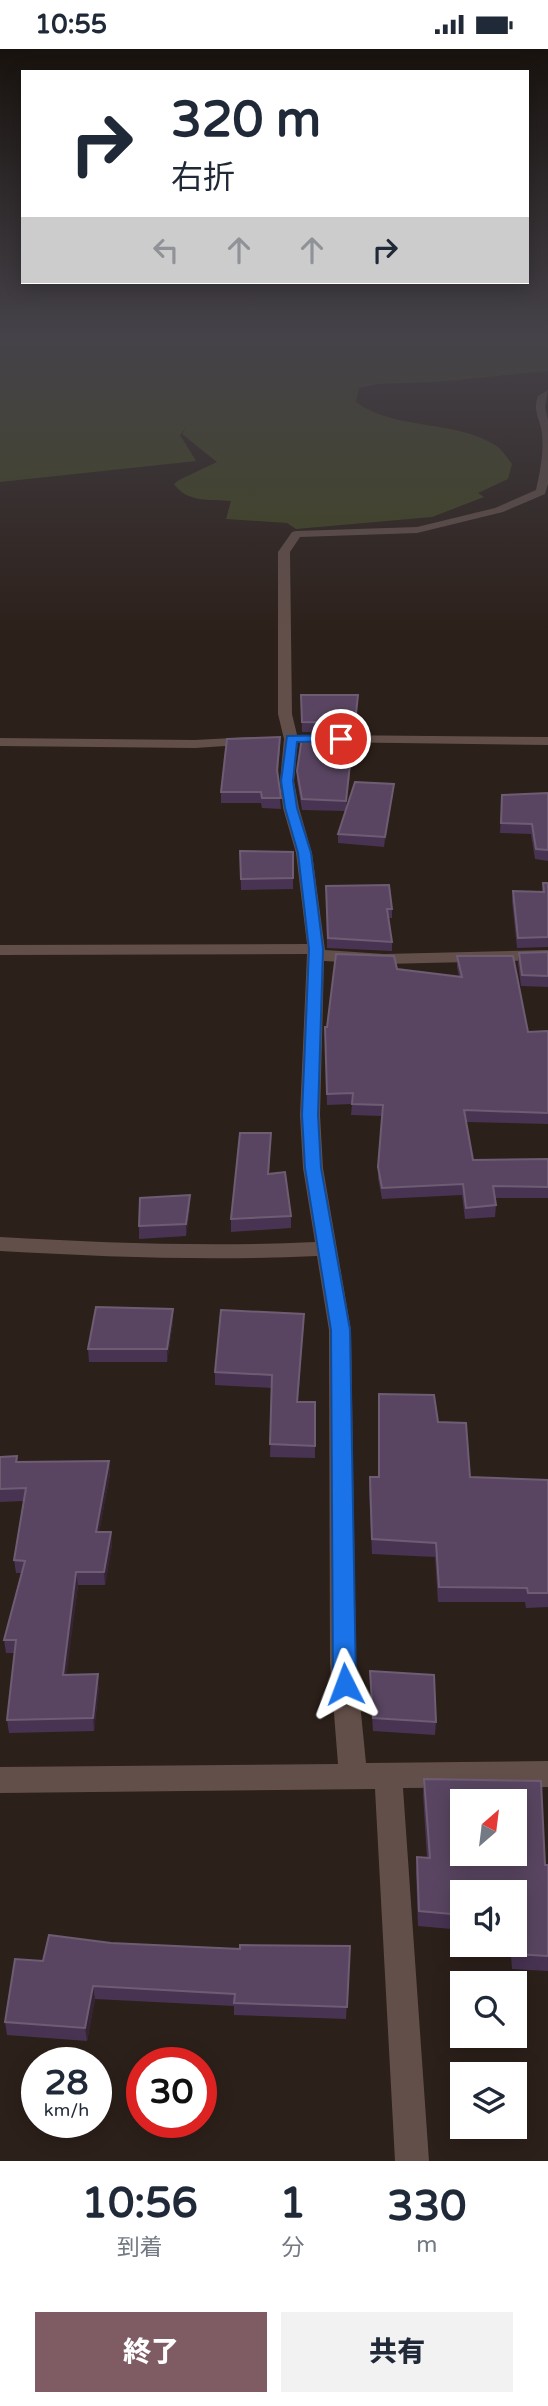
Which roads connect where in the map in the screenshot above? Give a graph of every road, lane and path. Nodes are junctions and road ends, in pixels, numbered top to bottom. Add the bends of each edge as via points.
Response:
1 (547, 437) edge
2 (547, 464) edge
3 (277, 739) junction
4 (548, 741) edge
5 (0, 742) edge
6 (0, 950) edge
7 (316, 952) junction
8 (548, 955) edge
9 (0, 1244) edge
10 (328, 1248) junction
11 (548, 1774) edge
12 (388, 1775) junction
13 (353, 1776) junction
14 (0, 1780) edge
15 (412, 2161) edge

1 - 2 street
2 - 3 street via 541,492 465,520 417,530 296,534 284,552 285,714
3 - 4 street
3 - 5 street via 195,744
3 - 7 street via 304,853
6 - 7 street
7 - 8 street via 384,960
7 - 10 street via 311,1128 313,1168
9 - 10 street via 138,1252
10 - 13 street via 340,1330 343,1663
11 - 12 street
12 - 13 street
12 - 15 street
13 - 14 street

